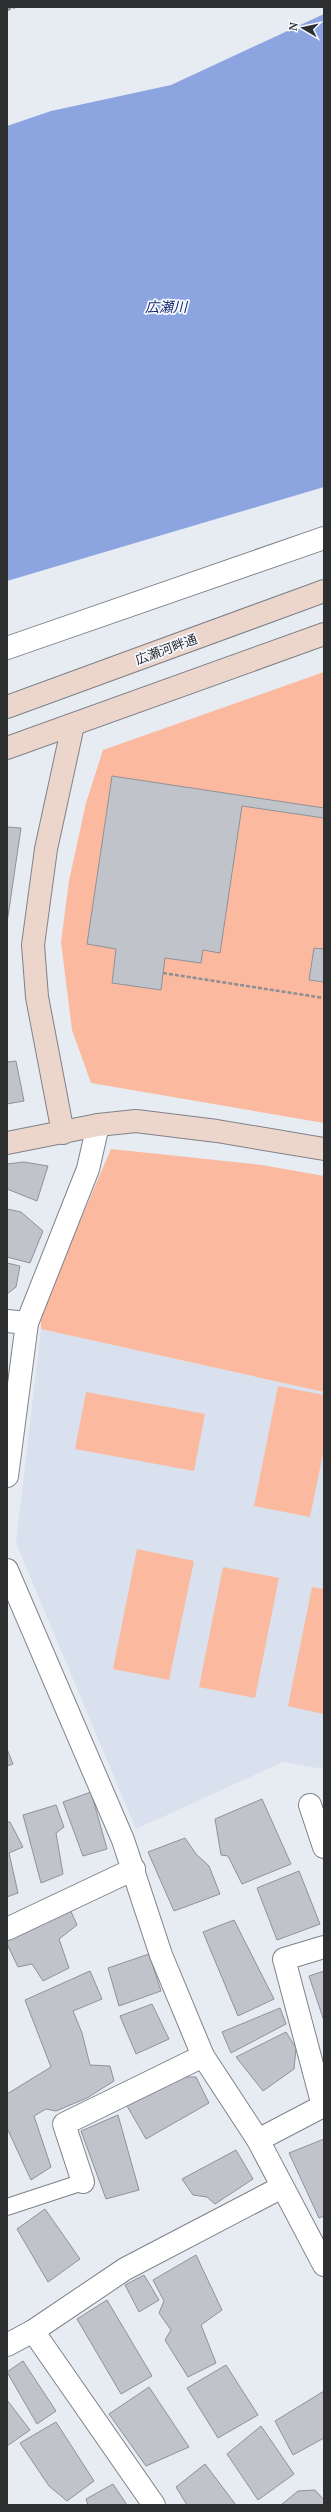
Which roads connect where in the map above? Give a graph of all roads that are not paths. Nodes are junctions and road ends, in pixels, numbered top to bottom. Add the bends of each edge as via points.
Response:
1 (324, 538) edge
2 (324, 591) edge
3 (324, 634) edge
4 (7, 648) edge
5 (7, 707) edge
6 (73, 725) junction
7 (7, 748) edge
8 (98, 1125) junction
9 (63, 1133) junction
10 (7, 1142) edge
11 (324, 1149) edge
12 (17, 1322) edge
13 (7, 1476) edge
14 (7, 1570) edge
15 (310, 1805) dead end
16 (324, 1846) edge
17 (134, 1869) junction
18 (7, 1929) edge
19 (324, 1947) edge
20 (203, 2056) junction
21 (258, 2140) junction
22 (83, 2182) joint
23 (282, 2187) junction
24 (7, 2207) edge
25 (324, 2265) edge
26 (33, 2331) junction
27 (7, 2345) edge
28 (154, 2505) edge

1 - 4 street
2 - 5 street, 広瀬河畔通
3 - 6 street
6 - 7 street
6 - 9 street via 46,849 33,945 37,997
8 - 9 street
8 - 11 street via 136,1121 217,1131
8 - 12 street via 88,1169
9 - 10 street
12 - 13 street
14 - 17 street
15 - 16 street
17 - 18 street
17 - 20 street via 161,1955
19 - 21 street via 284,1959 323,2106
20 - 21 street
20 - 22 street via 64,2124
21 - 23 street
22 - 24 lane
23 - 25 street
23 - 26 street via 125,2269
26 - 27 street
26 - 28 street

